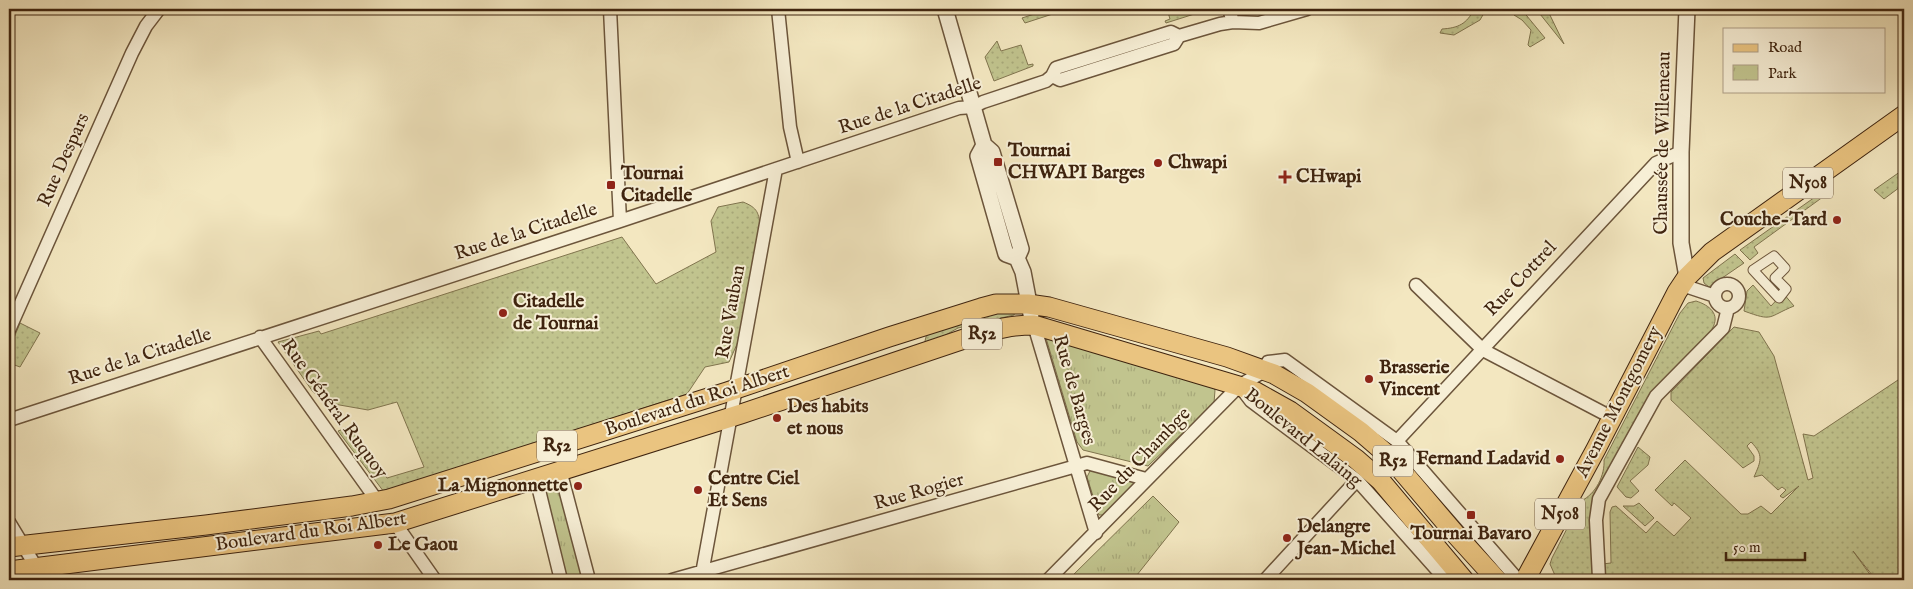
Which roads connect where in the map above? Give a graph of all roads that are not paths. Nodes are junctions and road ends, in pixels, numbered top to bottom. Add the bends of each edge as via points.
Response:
1 (159, 9) edge
2 (610, 9) edge
3 (778, 9) edge
4 (945, 9) edge
5 (1229, 9) edge
6 (1307, 9) edge
7 (1687, 9) edge
8 (1233, 22) junction
9 (973, 107) junction
10 (1904, 115) edge
11 (1681, 152) junction
12 (798, 162) junction
13 (776, 169) junction
14 (620, 222) junction
15 (1684, 281) junction
16 (1416, 285) dead end
17 (1786, 289) joint
18 (1715, 296) junction
19 (1028, 304) junction
20 (1728, 308) junction
21 (1034, 326) junction
22 (9, 330) edge
23 (260, 337) junction
24 (1483, 350) junction
25 (1264, 370) junction
26 (1239, 386) junction
27 (736, 389) junction
28 (731, 417) junction
29 (1611, 418) junction
30 (9, 420) edge
31 (1397, 441) junction
32 (1076, 467) junction
33 (560, 470) junction
34 (536, 478) junction
35 (1146, 479) junction
36 (1357, 480) junction
37 (1380, 480) junction
38 (378, 502) junction
39 (9, 522) edge
40 (395, 523) junction
41 (1096, 533) junction
42 (16, 546) edge
43 (9, 571) edge
44 (40, 574) edge
45 (702, 576) edge
46 (436, 580) edge
47 (561, 580) edge
48 (589, 580) edge
49 (672, 580) edge
50 (1048, 580) edge
51 (1265, 580) edge
52 (1446, 580) edge
53 (1464, 580) edge
54 (1482, 580) edge
55 (1498, 580) edge
56 (1518, 580) edge
57 (1525, 580) edge
58 (1600, 580) edge

1 - 22 street, Rue Despars via 132,53
2 - 14 street
3 - 12 street via 790,127
4 - 9 street, Rue de Barges
5 - 8 street
6 - 8 street, Rue de la Citadelle via 1260,23
7 - 11 street, Chaussée de Willemeau
8 - 9 street, Rue de la Citadelle via 1179,36 1171,32 1056,68 1046,82
9 - 12 street, Rue de la Citadelle via 959,108
9 - 19 street, Rue de Barges via 984,145 992,152 1021,249 1016,258 1023,272
10 - 15 main road, N508 via 1712,252
11 - 15 street, Chaussée de Willemeau
11 - 24 street, Rue Cottrel via 1656,163
12 - 13 street, Rue de la Citadelle
13 - 14 street, Rue de la Citadelle
13 - 27 street, Rue Vauban
14 - 23 street, Rue de la Citadelle
15 - 18 street
15 - 29 main road, Avenue Montgomery / N508
16 - 24 street
17 - 17 street via 1779,298 1754,270 1774,256 1785,268 1775,278
18 - 20 street via 1720,306
18 - 20 street via 1724,284 1736,287 1740,298 1736,305
19 - 21 street, Rue de Barges
19 - 25 main road, Boulevard Lalaing / R52 via 1067,312
19 - 27 main road, Boulevard du Roi Albert / R52 via 996,304
20 - 58 street via 1723,328 1656,396 1599,498 1596,520
21 - 26 main road, Boulevard Lalaing / R52
21 - 28 main road, Boulevard du Roi Albert / R52 via 1006,326
21 - 32 street, Rue de Barges
23 - 30 street, Rue de la Citadelle
23 - 38 street, Rue Général Ruquoy
24 - 29 street
24 - 31 street, Rue Cottrel
25 - 26 street, Rue du Chambge
25 - 31 street, Boulevard Lalaing via 1268,362 1284,360
25 - 55 main road, Boulevard Lalaing / R52 via 1307,393 1390,457
26 - 35 street, Rue du Chambge
26 - 36 street, Boulevard Lalaing via 1252,401
26 - 37 main road, Boulevard Lalaing / R52 via 1290,410
27 - 28 street, Rue Vauban
27 - 38 main road, Boulevard du Roi Albert / R52
28 - 33 main road, Boulevard du Roi Albert / R52
28 - 45 street, Rue Vauban
29 - 57 main road, Avenue Montgomery / N508
31 - 56 street, Boulevard Lalaing
32 - 35 street, Rue Rogier via 1087,464
32 - 41 street, Rue de Barges
32 - 45 street, Rue Rogier
33 - 34 main road, Boulevard du Roi Albert / R52
33 - 48 street
34 - 40 main road, Boulevard du Roi Albert / R52
34 - 47 street
35 - 41 street, Rue du Chambge
36 - 51 street
36 - 52 street, Boulevard Lalaing
37 - 53 main road, Boulevard Lalaing / R52
37 - 54 main road, R52 via 1425,514
38 - 42 main road, Boulevard du Roi Albert / R52
39 - 42 street
40 - 44 main road, Boulevard du Roi Albert / R52
40 - 46 street
41 - 50 street, Rue du Chambge
42 - 44 street
43 - 44 main road, Boulevard du Roi Albert / R52
45 - 49 street, Rue Rogier

